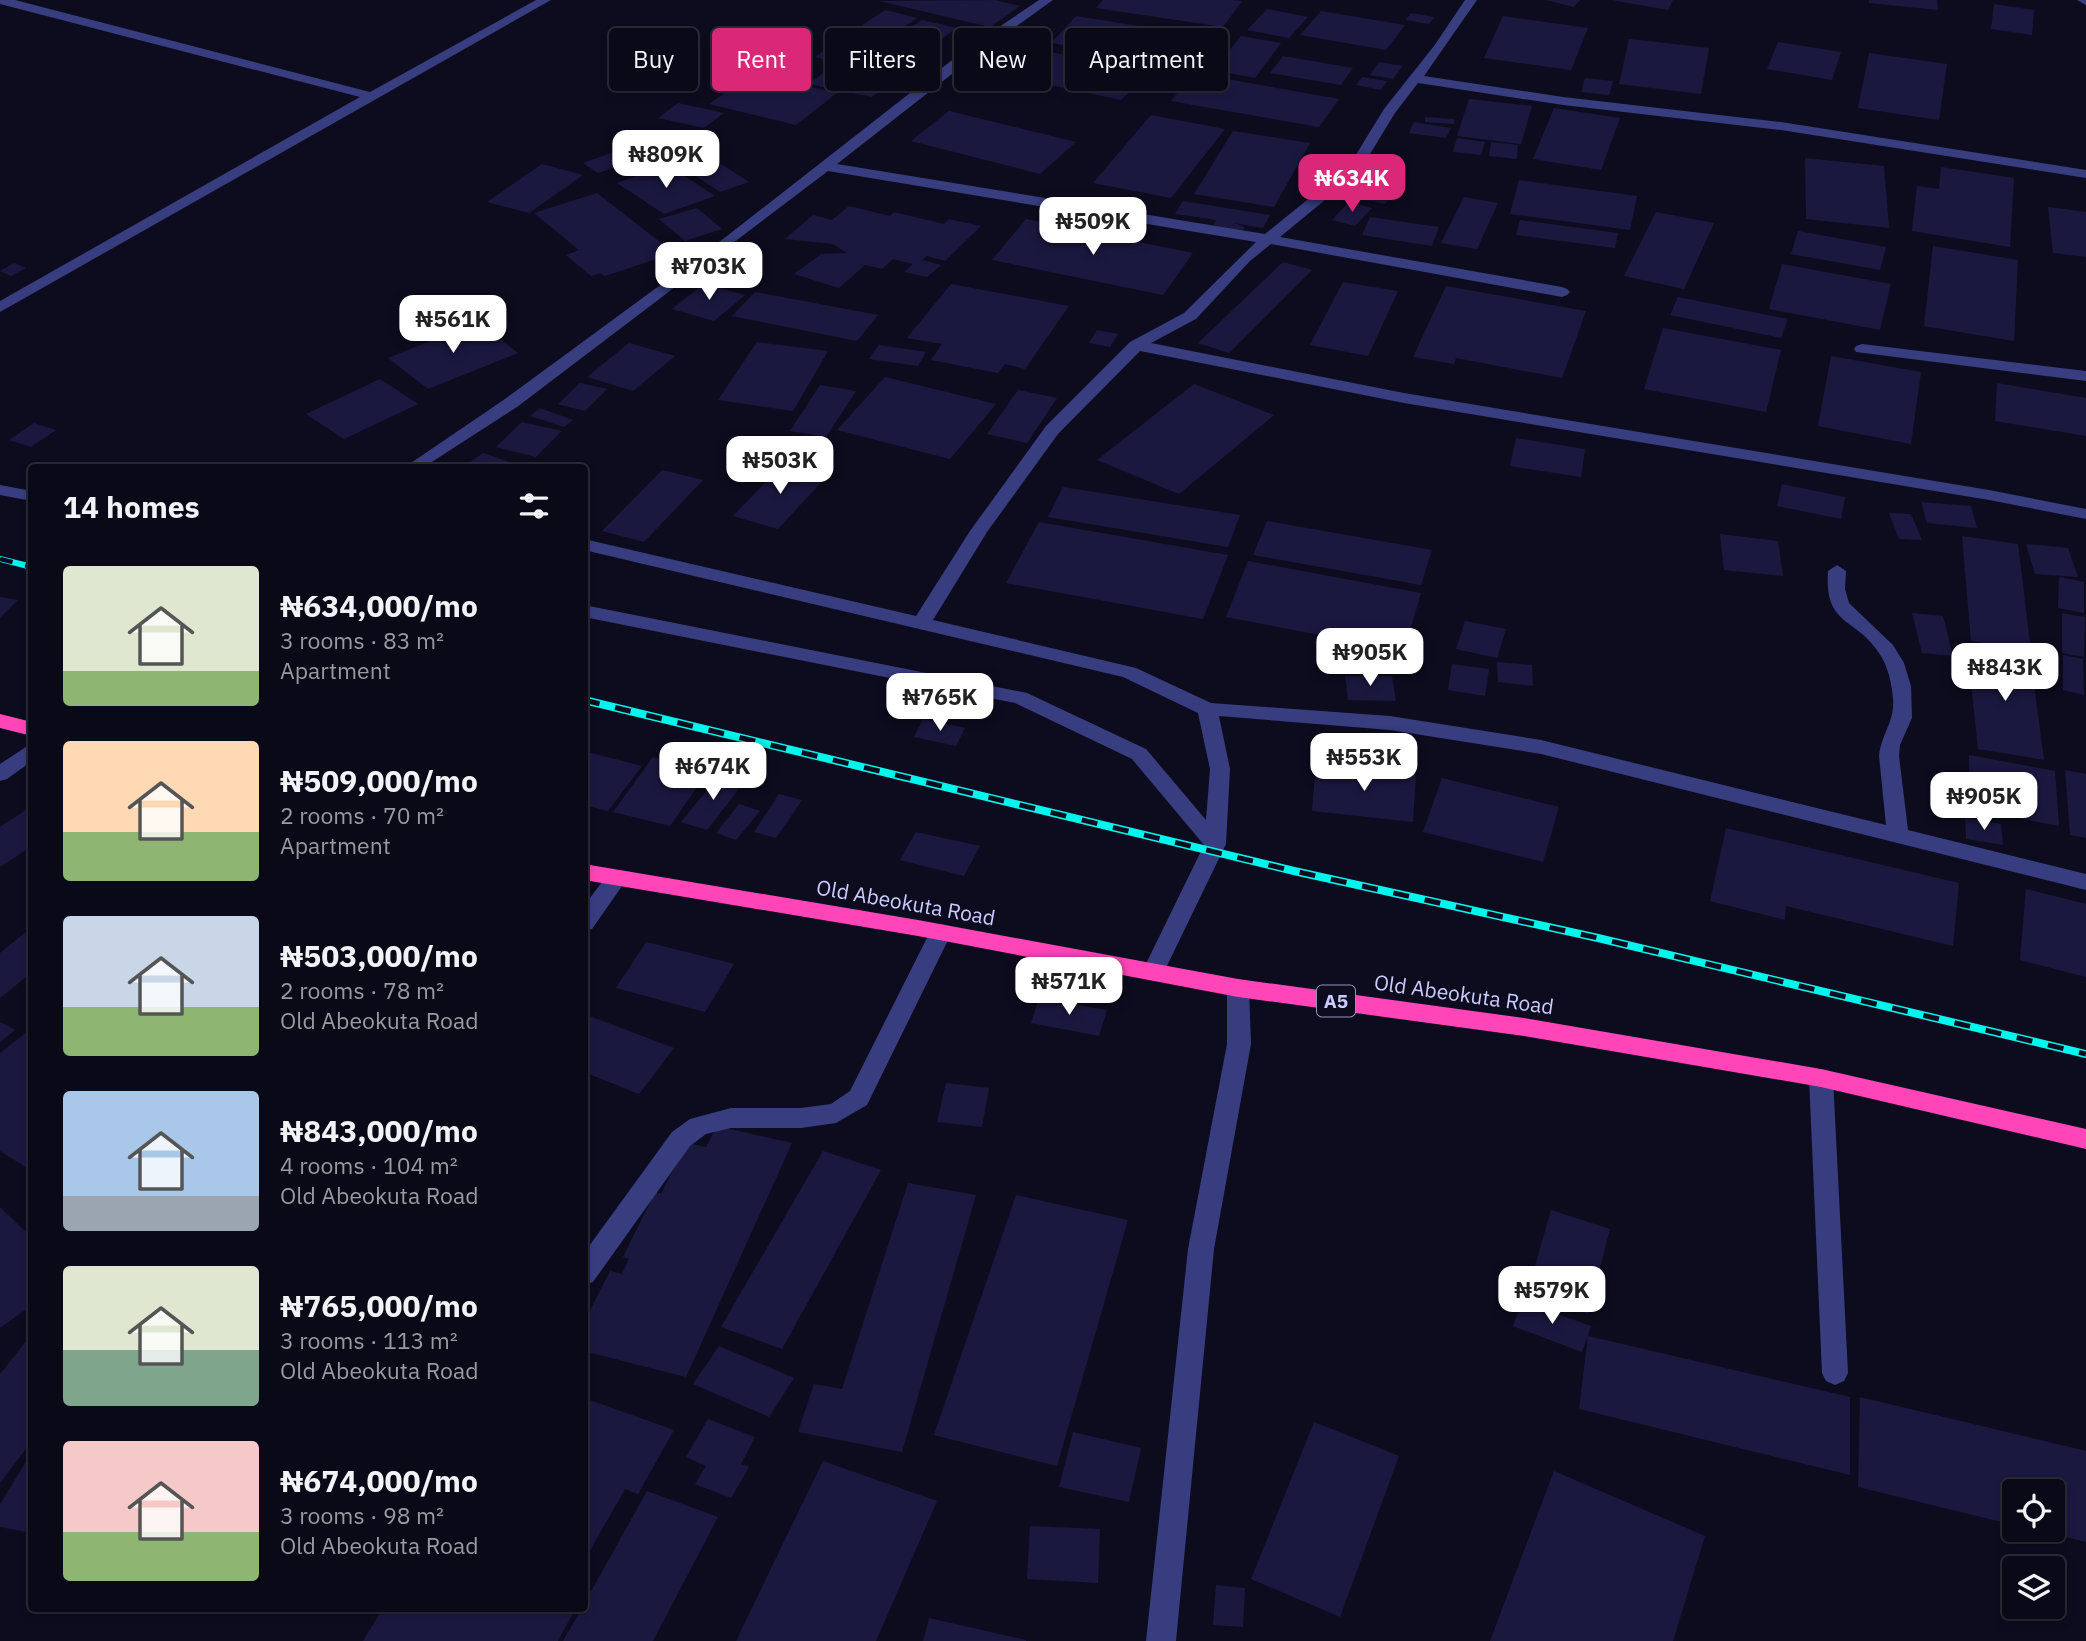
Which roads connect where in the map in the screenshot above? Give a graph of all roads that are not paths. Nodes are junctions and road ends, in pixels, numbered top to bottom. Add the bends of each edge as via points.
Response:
1 (0, 0) edge
2 (545, 0) edge
3 (1048, 0) edge
4 (1471, 0) edge
5 (1415, 79) junction
6 (374, 97) junction
7 (825, 166) junction
8 (2086, 174) edge
9 (1268, 241) junction
10 (1562, 292) dead end
11 (0, 307) edge
12 (1136, 345) junction
13 (1862, 349) dead end
14 (2086, 376) edge
15 (415, 464) edge
16 (0, 490) edge
17 (28, 495) edge
18 (2086, 514) edge
19 (588, 545) edge
20 (1837, 571) dead end
21 (588, 612) edge
22 (920, 625) junction
23 (1208, 709) junction
24 (0, 721) edge
25 (28, 728) edge
26 (28, 753) edge
27 (0, 774) edge
28 (1898, 836) junction
29 (1215, 844) junction
30 (588, 873) edge
31 (616, 879) junction
32 (2086, 882) edge
33 (588, 918) edge
34 (942, 932) junction
35 (1153, 972) junction
36 (1238, 988) junction
37 (1821, 1078) junction
38 (2086, 1139) edge
39 (588, 1268) edge
40 (1835, 1373) dead end
41 (1161, 1641) edge

1 - 6 street
2 - 6 street
3 - 7 street via 970,53
4 - 5 street
5 - 8 street via 1782,126
5 - 9 street via 1354,169
6 - 11 street
7 - 9 street
7 - 15 street via 511,403
9 - 10 street
9 - 12 street via 1245,258 1190,316
12 - 18 street via 1404,398
12 - 22 street via 1052,430 979,531
13 - 14 street
16 - 17 street
19 - 22 street
20 - 28 street via 1834,589 1841,609 1883,642 1901,691 1903,719 1890,744
21 - 29 street via 1020,698 1139,754
22 - 23 street via 1129,672
23 - 28 street via 1390,723 1541,747
23 - 29 street via 1220,769
24 - 25 highway
26 - 27 street
28 - 32 street
29 - 35 street
30 - 31 highway, Old Abeokuta Road / A5
31 - 33 street
31 - 34 highway, Old Abeokuta Road / A5
34 - 35 highway, Old Abeokuta Road / A5
34 - 39 street via 859,1098 836,1113 731,1118 699,1126 681,1139
35 - 36 highway, Old Abeokuta Road / A5
36 - 37 highway, Old Abeokuta Road / A5 via 1524,1027
36 - 41 street via 1239,1044 1201,1249
37 - 38 highway, Old Abeokuta Road / A5
37 - 40 street

